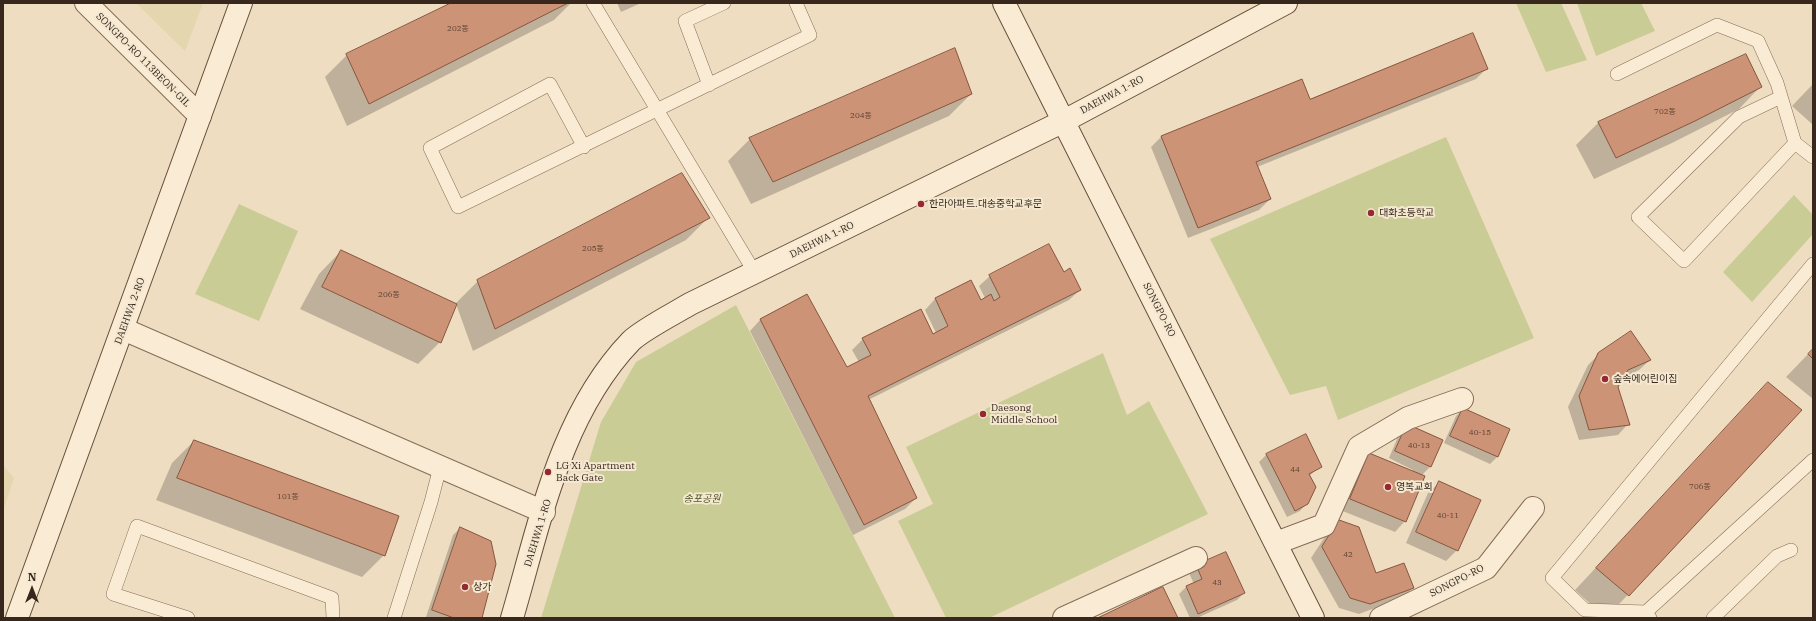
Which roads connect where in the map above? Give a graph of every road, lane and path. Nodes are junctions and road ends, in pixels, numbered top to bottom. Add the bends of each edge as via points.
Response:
1 (86, 3) edge
2 (241, 3) edge
3 (593, 3) edge
4 (724, 3) edge
5 (796, 3) edge
6 (1004, 3) edge
7 (1286, 3) edge
8 (1618, 74) dead end
9 (709, 85) junction
10 (1781, 97) junction
11 (658, 111) junction
12 (200, 116) junction
13 (1064, 121) junction
14 (1795, 143) junction
15 (584, 147) junction
16 (1813, 158) edge
17 (1813, 264) edge
18 (755, 273) junction
19 (123, 329) junction
20 (1462, 399) dead end
21 (1813, 460) edge
22 (440, 467) junction
23 (1533, 508) dead end
24 (544, 512) junction
25 (1276, 543) junction
26 (1791, 550) dead end
27 (1196, 558) dead end
28 (1648, 615) edge
29 (17, 618) edge
30 (188, 618) edge
31 (333, 618) edge
32 (394, 618) edge
33 (512, 618) edge
34 (1064, 618) edge
35 (1313, 618) edge
36 (1381, 618) edge
37 (1713, 618) edge

1 - 12 street, SONGPO-RO 113BEON-GIL
2 - 12 street, DAEHWA 2-RO
3 - 11 lane
4 - 9 lane via 685,20
5 - 9 lane via 810,35
6 - 13 street, SONGPO-RO
7 - 13 street, DAEHWA 1-RO
8 - 10 lane via 1717,25 1758,41
9 - 11 lane
10 - 14 lane
10 - 14 lane via 1739,116 1638,217 1684,261
11 - 15 lane
11 - 18 lane
12 - 19 street, DAEHWA 2-RO
13 - 18 street, DAEHWA 1-RO
13 - 25 street, SONGPO-RO
14 - 16 lane
15 - 15 lane via 458,207 430,148 550,84
17 - 28 lane via 1552,578 1585,610
18 - 24 street, DAEHWA 1-RO via 690,304 632,340 606,371 581,413 562,457
19 - 22 street
19 - 29 street, DAEHWA 2-RO
20 - 25 street via 1408,418 1359,447 1324,525
21 - 28 lane
22 - 24 street
22 - 32 lane
23 - 36 street, SONGPO-RO via 1486,568
24 - 33 street, DAEHWA 1-RO
25 - 35 street, SONGPO-RO
26 - 37 lane via 1777,556
27 - 34 street
30 - 31 lane via 113,594 137,526 332,598

